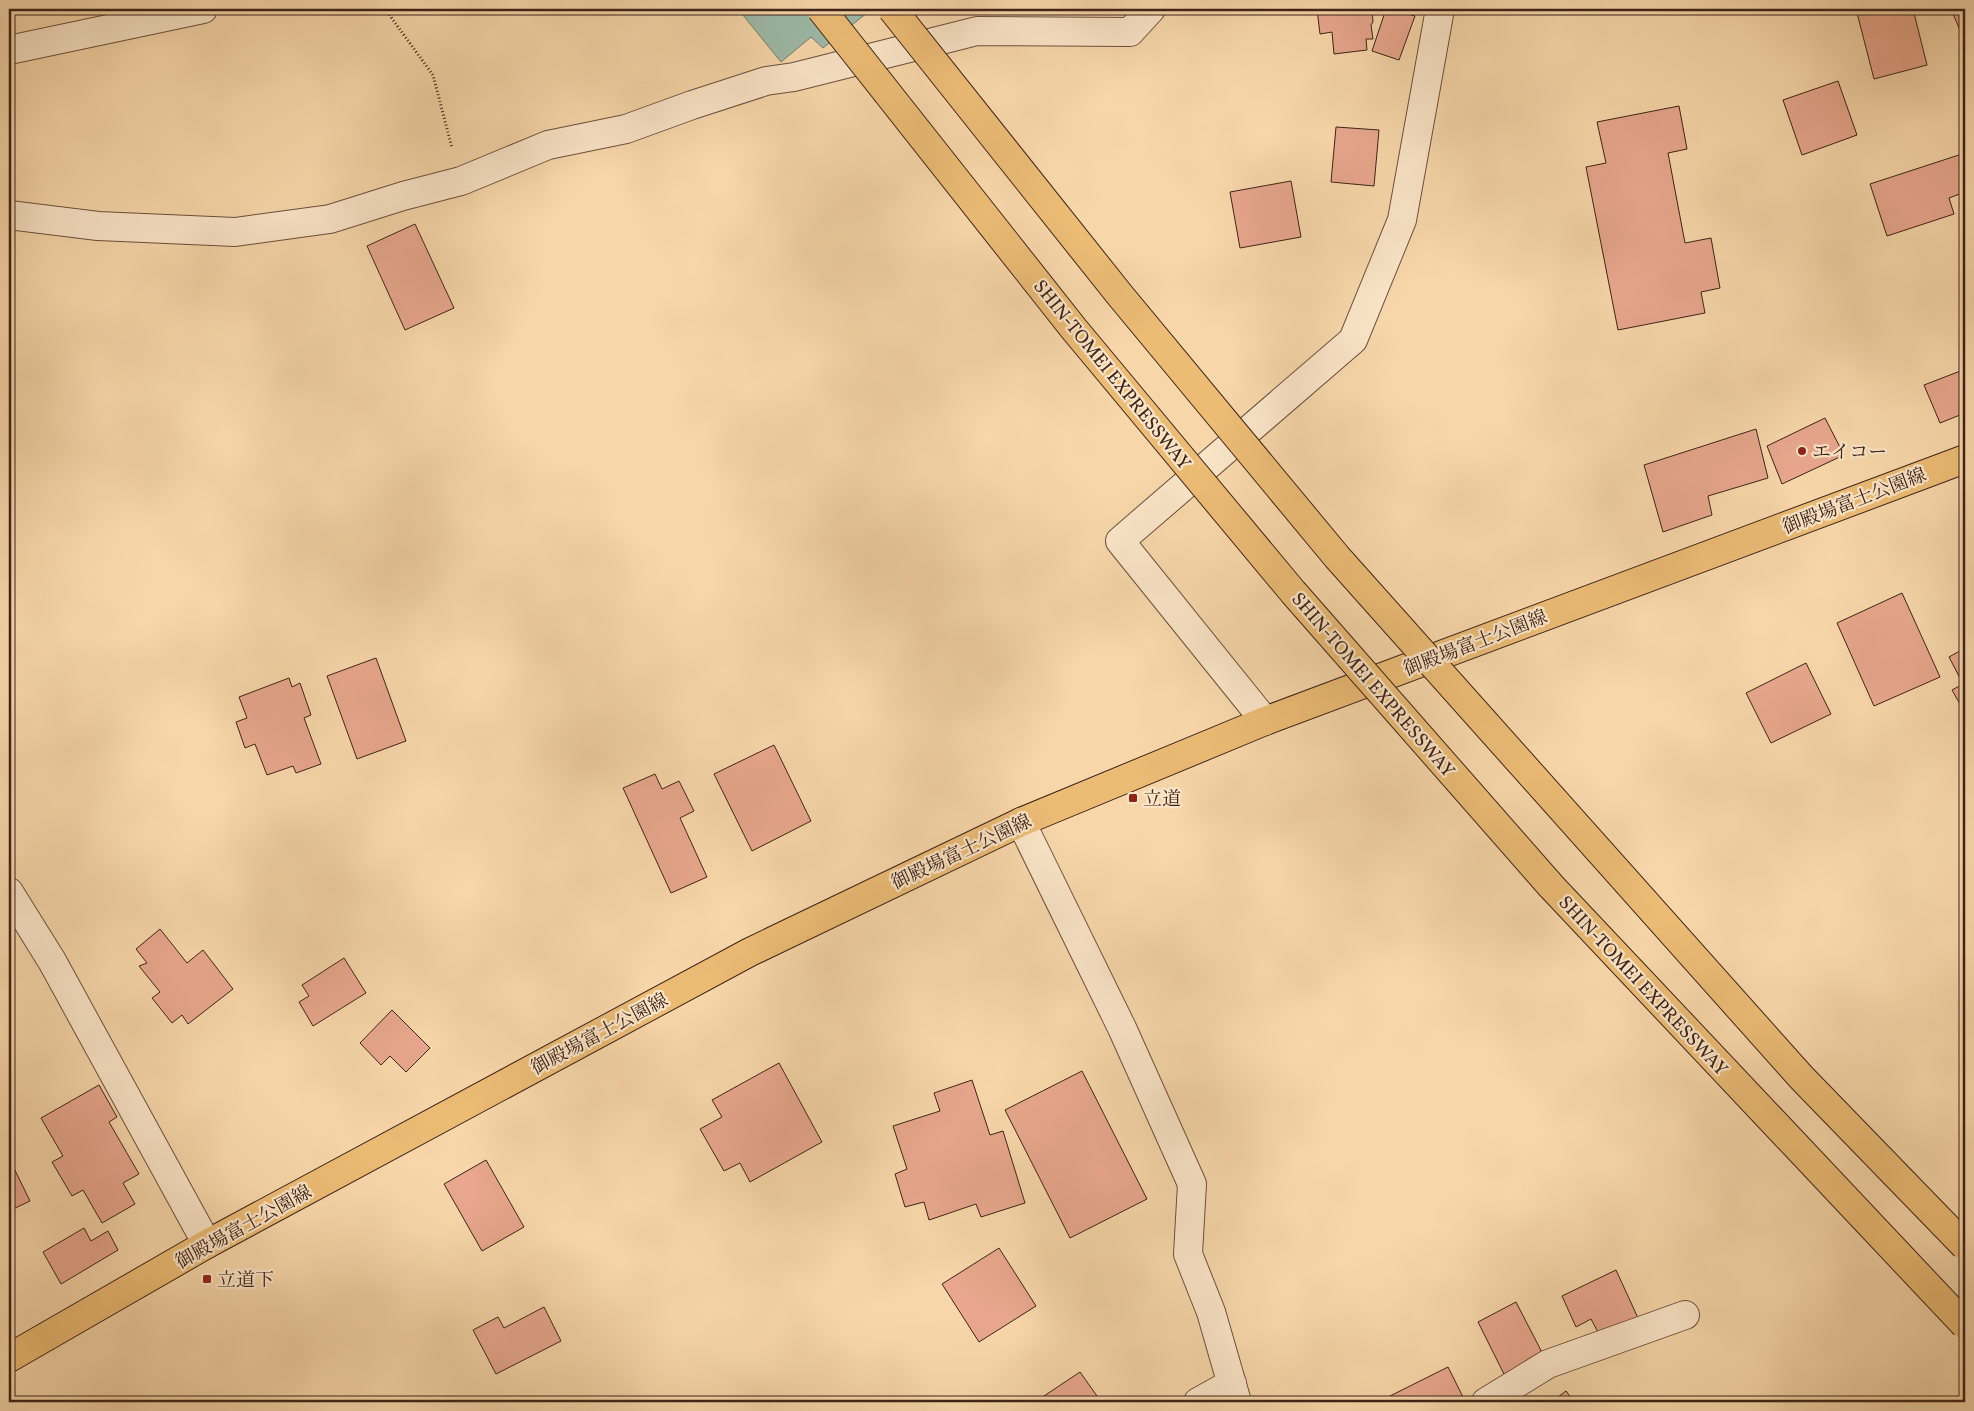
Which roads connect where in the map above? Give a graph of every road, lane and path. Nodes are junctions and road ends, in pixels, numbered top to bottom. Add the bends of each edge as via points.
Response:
1 (202, 9) edge
2 (385, 9) edge
3 (821, 9) edge
4 (892, 9) edge
5 (1150, 9) edge
6 (1440, 9) edge
7 (9, 50) edge
8 (461, 181) junction
9 (9, 215) edge
10 (1965, 459) edge
11 (1264, 721) junction
12 (1021, 822) junction
13 (9, 892) edge
14 (208, 1244) junction
15 (1965, 1246) edge
16 (1685, 1315) dead end
17 (1965, 1325) edge
18 (9, 1358) edge
19 (1234, 1393) edge
20 (1198, 1402) edge
21 (1486, 1402) edge

1 - 7 street
2 - 8 path via 433,75
3 - 17 main road, SHIN-TOMEI EXPRESSWAY, bridge via 1074,329 1300,599 1558,894
4 - 15 main road, bridge via 1119,294 1337,558 1801,1076
5 - 8 street via 1130,32 977,31 766,81 626,129 548,145
6 - 11 street via 1402,220 1353,340 1120,541
8 - 9 street via 330,219 235,232 98,226
10 - 11 main road, 御殿場富士公園線
11 - 12 main road, 御殿場富士公園線
12 - 14 main road, 御殿場富士公園線 via 750,952
12 - 19 street via 1122,1028 1192,1184 1188,1254 1210,1312
13 - 14 street via 52,961
14 - 18 main road, 御殿場富士公園線
16 - 21 street via 1548,1364
19 - 20 street

